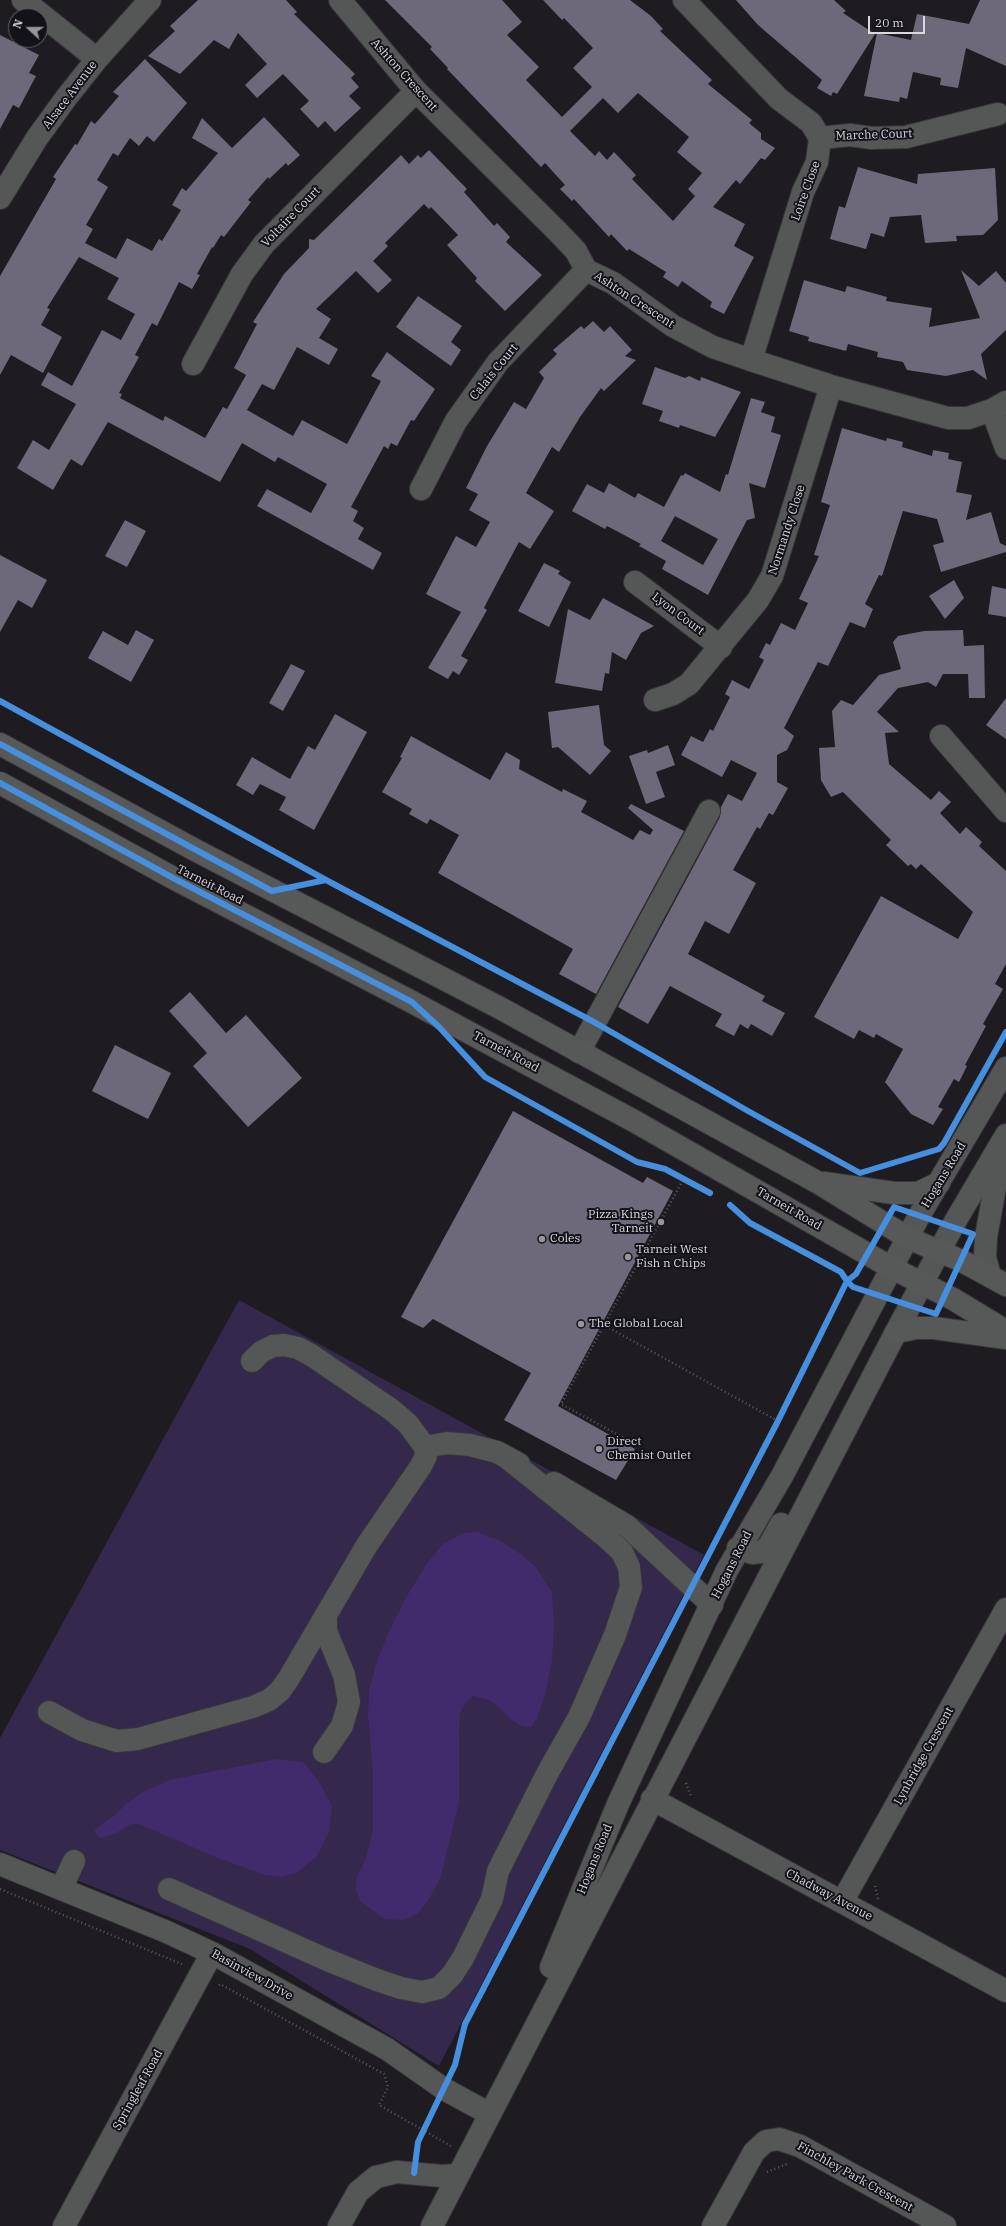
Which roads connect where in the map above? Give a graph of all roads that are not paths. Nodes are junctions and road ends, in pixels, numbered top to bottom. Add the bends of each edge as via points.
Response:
1 (23, 0) edge
2 (150, 0) edge
3 (340, 0) edge
4 (684, 0) edge
5 (97, 59) junction
6 (416, 91) junction
7 (998, 114) dead end
8 (820, 138) junction
9 (0, 198) edge
10 (586, 270) junction
11 (751, 360) junction
12 (193, 364) dead end
13 (831, 386) junction
14 (999, 406) edge
15 (1006, 448) edge
16 (421, 489) dead end
17 (635, 582) dead end
18 (721, 647) junction
19 (655, 700) dead end
20 (941, 736) dead end
21 (0, 744) edge
22 (0, 783) edge
23 (709, 811) dead end
24 (1006, 811) edge
25 (579, 1052) junction
26 (1006, 1068) edge
27 (1005, 1137) edge
28 (817, 1182) junction
29 (939, 1183) junction
30 (908, 1238) junction
31 (938, 1252) junction
32 (892, 1268) junction
33 (998, 1280) edge
34 (921, 1283) junction
35 (896, 1332) junction
36 (1006, 1332) edge
37 (1006, 1338) edge
38 (252, 1361) dead end
39 (847, 1426) junction
40 (425, 1447) junction
41 (506, 1457) junction
42 (738, 1548) junction
43 (712, 1605) junction
44 (1006, 1609) edge
45 (326, 1615) junction
46 (49, 1712) dead end
47 (644, 1751) junction
48 (324, 1752) dead end
49 (652, 1799) junction
50 (74, 1862) dead end
51 (0, 1864) edge
52 (61, 1889) junction
53 (168, 1889) dead end
54 (842, 1902) junction
55 (212, 1953) junction
56 (1006, 1991) edge
57 (504, 2085) junction
58 (490, 2114) junction
59 (458, 2175) junction
60 (64, 2226) edge
61 (340, 2226) edge
62 (432, 2226) edge
63 (713, 2226) edge
64 (945, 2226) edge

1 - 5 street
2 - 5 street, Alsace Avenue
3 - 6 street, Ashton Crescent
4 - 8 street via 779,99 811,123
5 - 9 street, Alsace Avenue via 37,138
6 - 10 street, Ashton Crescent via 558,232 576,251
6 - 12 street, Voltaire Court via 264,244 242,274
7 - 8 street, Marche Court via 906,137 872,138 850,135
8 - 11 street, Loire Close via 817,162 803,192
10 - 11 street, Ashton Crescent via 613,283 673,326 713,347
10 - 16 street, Calais Court via 498,362 456,421
11 - 13 street, Ashton Crescent
13 - 14 street, Ashton Crescent via 948,418 968,418
13 - 18 street, Normandy Close via 772,576 758,600
14 - 15 street
17 - 18 street, Lyon Court
18 - 19 street, Normandy Close via 689,684
20 - 24 street
21 - 25 main road, Tarneit Road via 204,855 434,973
22 - 32 main road, Tarneit Road via 174,879 634,1121
23 - 25 street
25 - 28 main road, Tarneit Road
26 - 29 street, Hogans Road
27 - 31 street, Hogans Road
27 - 33 street via 986,1237 985,1257
28 - 29 main road via 894,1193 918,1193
28 - 30 main road, Tarneit Road
29 - 30 street, Hogans Road
30 - 31 main road, Tarneit Road
30 - 32 street, Hogans Road
31 - 33 main road, Tarneit Road
31 - 34 street, Hogans Road
32 - 34 main road, Tarneit Road
32 - 42 street, Hogans Road via 782,1476
34 - 35 street, Hogans Road
34 - 36 main road, Tarneit Road via 953,1299
35 - 37 main road via 934,1328
35 - 39 street, Hogans Road
38 - 40 street via 273,1346 298,1348 392,1410 408,1424
39 - 42 street via 811,1468 769,1546 761,1552 752,1553
39 - 49 street, Hogans Road
40 - 41 street via 447,1443 497,1452
40 - 45 street via 426,1456 421,1466 366,1546
41 - 43 street via 627,1526
41 - 53 street via 622,1552 629,1568 631,1587 615,1635 579,1717 501,1864 492,1899 452,1975 439,1988 422,1992 401,1988 325,1959
42 - 43 street, Hogans Road
43 - 47 street, Hogans Road
44 - 54 street, Lynbridge Crescent
45 - 46 street via 280,1691 269,1700 253,1707 138,1740 117,1741 82,1730
45 - 48 street via 326,1631 344,1675 349,1702 342,1726
47 - 49 street
47 - 57 street, Hogans Road via 618,1804
49 - 54 street, Chadway Avenue
49 - 57 street, Hogans Road
50 - 52 street
51 - 52 street, Basinview Drive
52 - 55 street, Basinview Drive
54 - 56 street, Chadway Avenue
55 - 58 street, Basinview Drive via 376,2043 444,2089
55 - 60 street, Springleaf Road via 210,1979
57 - 58 street, Hogans Road
58 - 59 street, Hogans Road
59 - 61 street via 397,2172 376,2177 358,2192
59 - 62 street, Hogans Road
63 - 64 street, Finchley Park Crescent via 754,2152 766,2141 779,2139 800,2146

